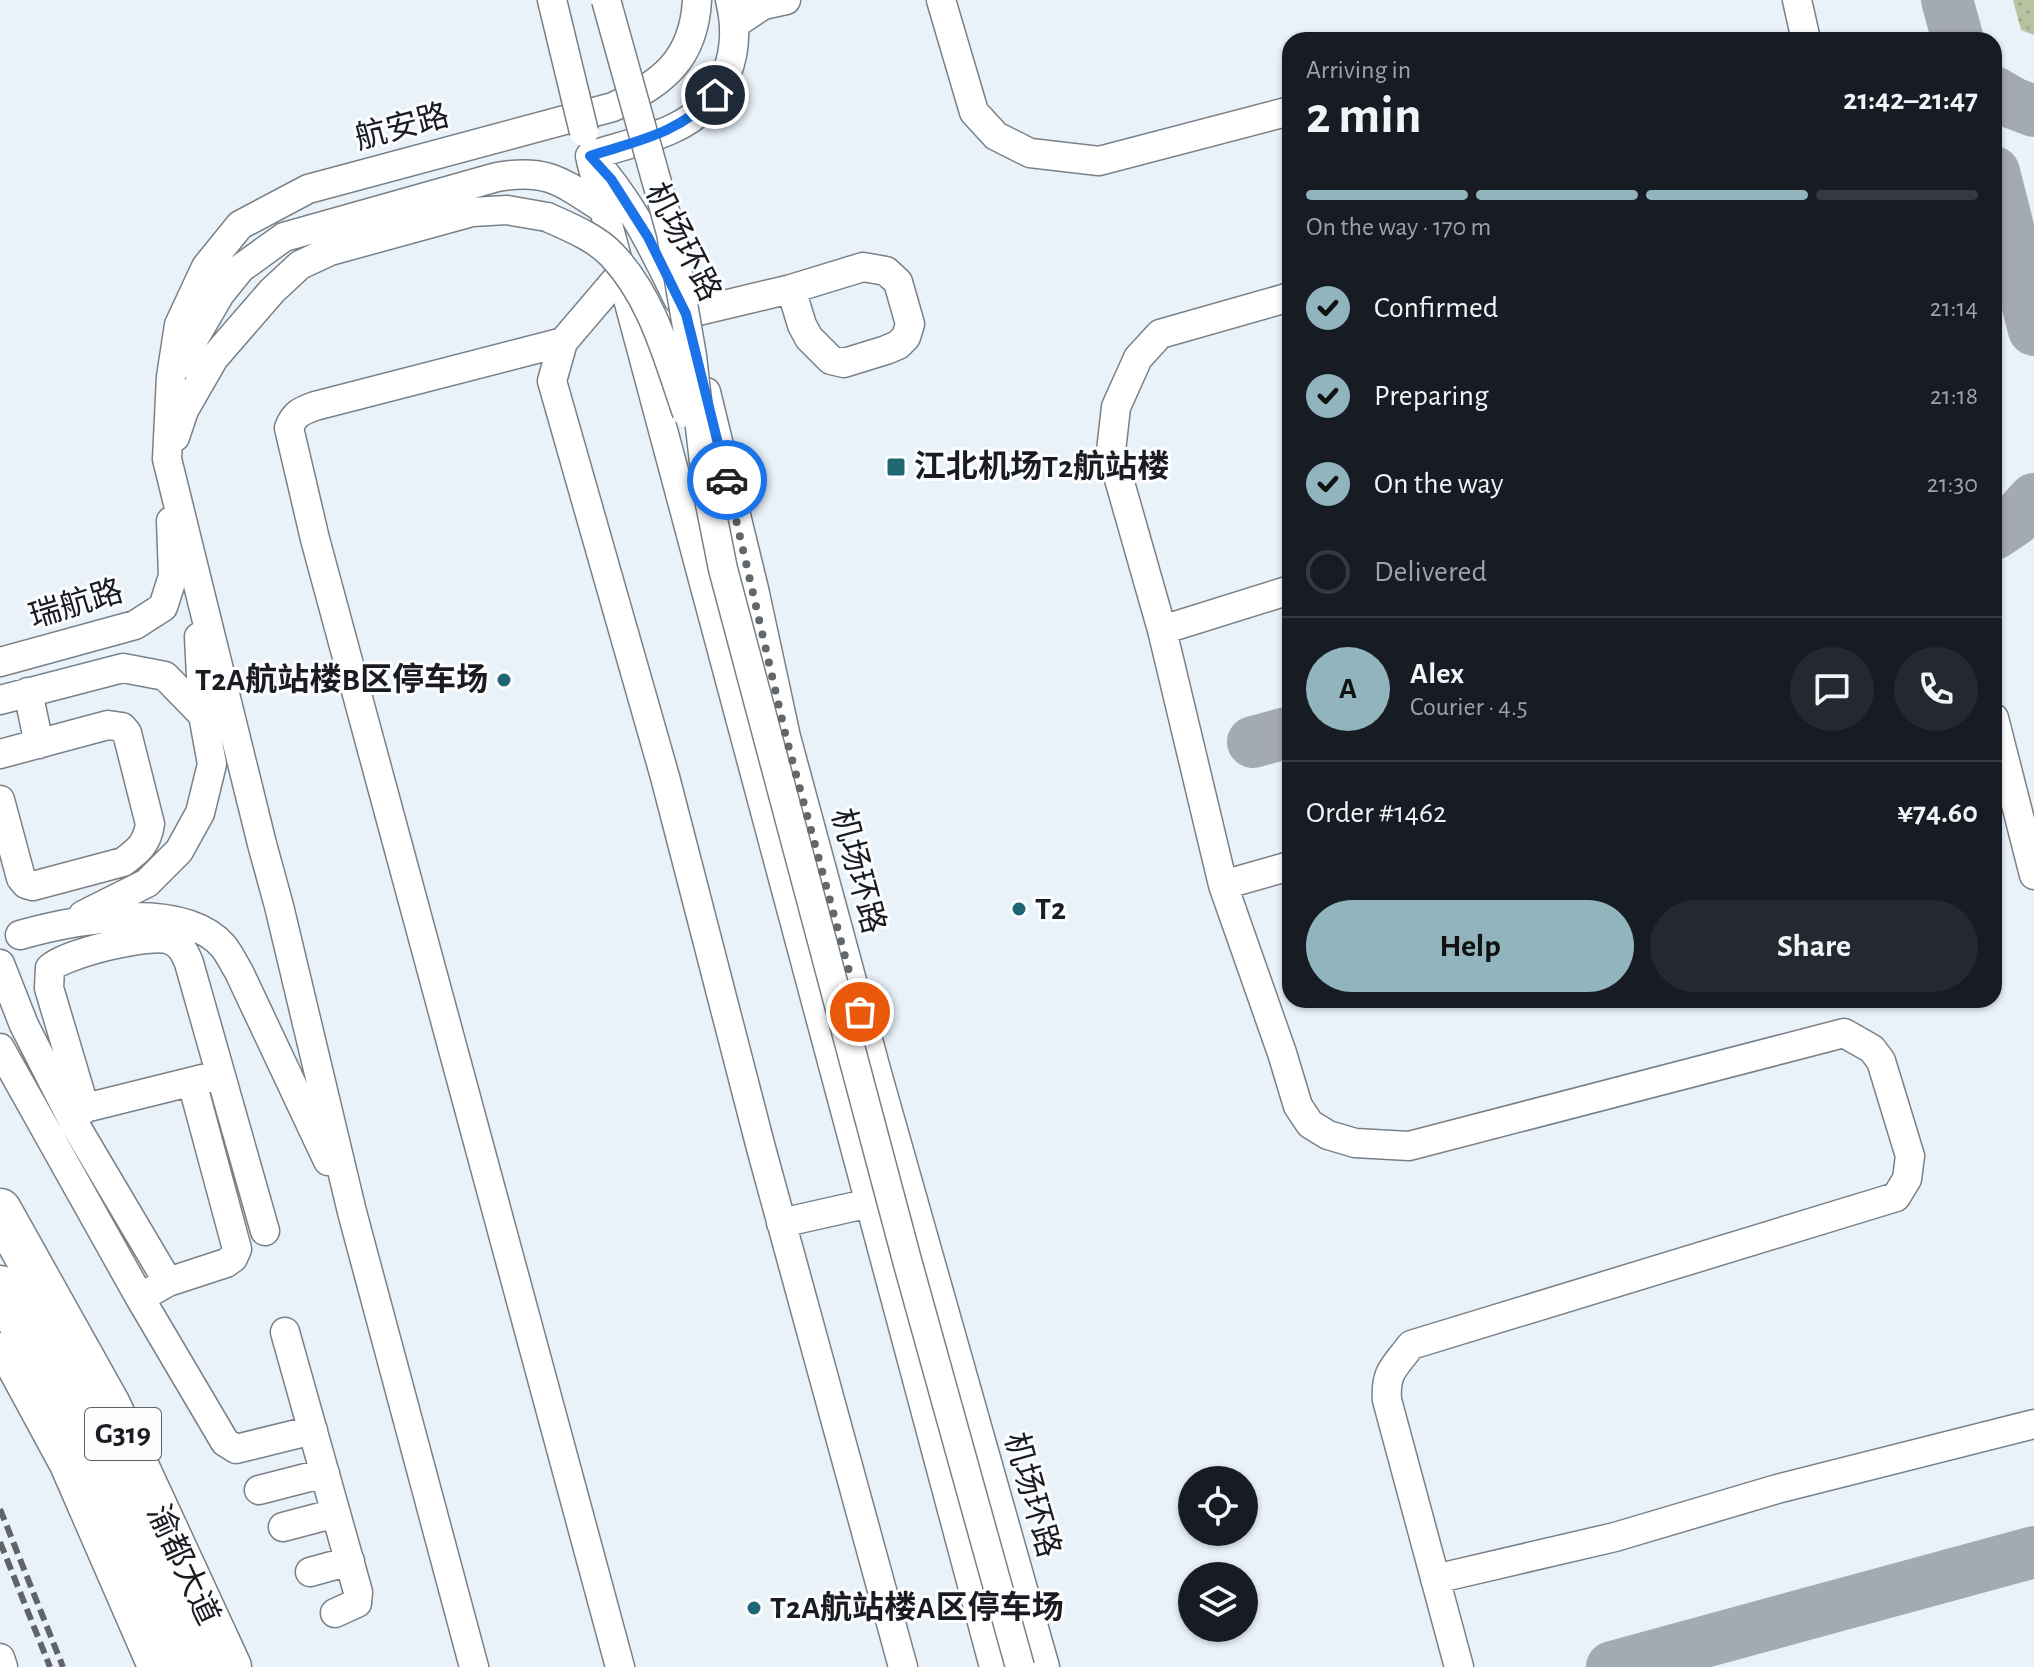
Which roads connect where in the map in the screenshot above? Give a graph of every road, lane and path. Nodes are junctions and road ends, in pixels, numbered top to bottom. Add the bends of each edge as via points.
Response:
1 (552, 0) edge
2 (606, 0) edge
3 (697, 0) edge
4 (786, 0) edge
5 (941, 0) edge
6 (1797, 0) edge
7 (733, 12) edge
8 (1804, 32) edge
9 (1282, 113) edge
10 (587, 144) junction
11 (602, 208) junction
12 (621, 274) junction
13 (791, 289) dead end
14 (1282, 299) edge
15 (686, 314) junction
16 (563, 342) junction
17 (171, 377) junction
18 (167, 459) junction
19 (703, 459) junction
20 (196, 571) junction
21 (1282, 592) edge
22 (1162, 630) junction
23 (0, 662) edge
24 (28, 692) junction
25 (0, 700) edge
26 (203, 715) junction
27 (39, 744) junction
28 (2002, 749) edge
29 (0, 754) edge
30 (0, 800) edge
31 (262, 844) junction
32 (1282, 868) edge
33 (2034, 875) edge
34 (1223, 885) junction
35 (67, 922) junction
36 (20, 935) dead end
37 (0, 964) edge
38 (0, 1048) edge
39 (222, 1073) junction
40 (192, 1082) junction
41 (77, 1110) junction
42 (870, 1203) junction
43 (0, 1210) edge
44 (352, 1212) junction
45 (781, 1223) junction
46 (265, 1231) dead end
47 (168, 1282) junction
48 (0, 1287) edge
49 (140, 1298) junction
50 (285, 1332) dead end
51 (0, 1347) edge
52 (2034, 1424) edge
53 (313, 1430) junction
54 (325, 1473) junction
55 (259, 1490) dead end
56 (336, 1513) junction
57 (283, 1527) dead end
58 (350, 1561) junction
59 (310, 1572) dead end
60 (1435, 1579) junction
61 (335, 1613) dead end
62 (462, 1621) junction
63 (0, 1658) edge
64 (3, 1667) edge
65 (152, 1667) edge
66 (188, 1667) edge
67 (230, 1667) edge
68 (466, 1667) edge
69 (474, 1667) edge
70 (485, 1667) edge
71 (620, 1667) edge
72 (903, 1667) edge
73 (994, 1667) edge
74 (1020, 1667) edge
75 (1045, 1667) edge
76 (1459, 1667) edge

1 - 10 street, bridge
2 - 19 street, bridge via 671,233
3 - 17 street, 航安路 via 687,48 665,77 643,93 613,107 308,189 240,225 206,267 179,325
4 - 7 street
5 - 9 street via 974,112 996,136 1030,153 1099,161
6 - 8 street
7 - 10 street via 733,55 726,78 698,113 673,129
10 - 11 street, 机场环路
10 - 15 street, 机场环路 via 648,237
11 - 12 street, 机场环路
11 - 17 street via 550,178 524,172 284,237 241,268 220,294
12 - 16 street
12 - 42 street, 机场环路
13 - 15 street
14 - 22 street via 1160,334 1138,358 1116,407 1111,451
15 - 75 street, 机场环路 via 786,737
16 - 45 street via 552,381 665,777
16 - 71 street via 315,406 300,411 289,428
17 - 18 street
18 - 19 street, bridge via 184,410 214,358 300,265 330,251 472,212 507,210 547,217 611,254 655,321
18 - 20 street
18 - 23 street, 瑞航路 via 173,576 163,607 135,625
19 - 74 street, 机场环路, bridge via 723,569
20 - 26 street
20 - 31 street
21 - 22 street
22 - 34 street
24 - 25 street
24 - 26 street via 123,668 165,676
24 - 27 street
26 - 31 street
26 - 35 street via 212,764 200,813 179,851 147,883
27 - 29 street
27 - 30 street via 108,725 122,727 150,824 144,844 123,862 26,884
28 - 33 street
31 - 44 street
32 - 34 street
34 - 60 street via 1298,1106 1310,1124 1355,1143 1409,1146 1844,1033 1872,1049 1881,1061 1910,1156 1907,1179 1896,1197 1411,1345 1390,1370 1387,1400
35 - 36 street
35 - 44 street via 158,919 195,926 222,945
37 - 41 street via 24,1025
38 - 49 street
39 - 40 street
39 - 41 street via 183,950 166,938 140,939 63,959 50,968 49,988
39 - 46 street
40 - 41 street
40 - 47 street via 237,1249 226,1263
41 - 47 street
42 - 45 street
42 - 73 street, 机场环路
43 - 67 highway, 渝都大道 / G319 via 109,1405
44 - 62 street
45 - 72 street
47 - 49 street
48 - 66 highway, 渝都大道 via 76,1425
49 - 53 street via 230,1446 236,1449
50 - 53 street
51 - 65 street via 64,1465
52 - 60 street via 1777,1489 1615,1537
53 - 54 street
54 - 55 street
54 - 56 street
56 - 57 street
56 - 58 street
58 - 59 street
58 - 61 street via 359,1598 353,1607
60 - 76 street
62 - 68 street
62 - 69 street
62 - 70 street
63 - 64 street

